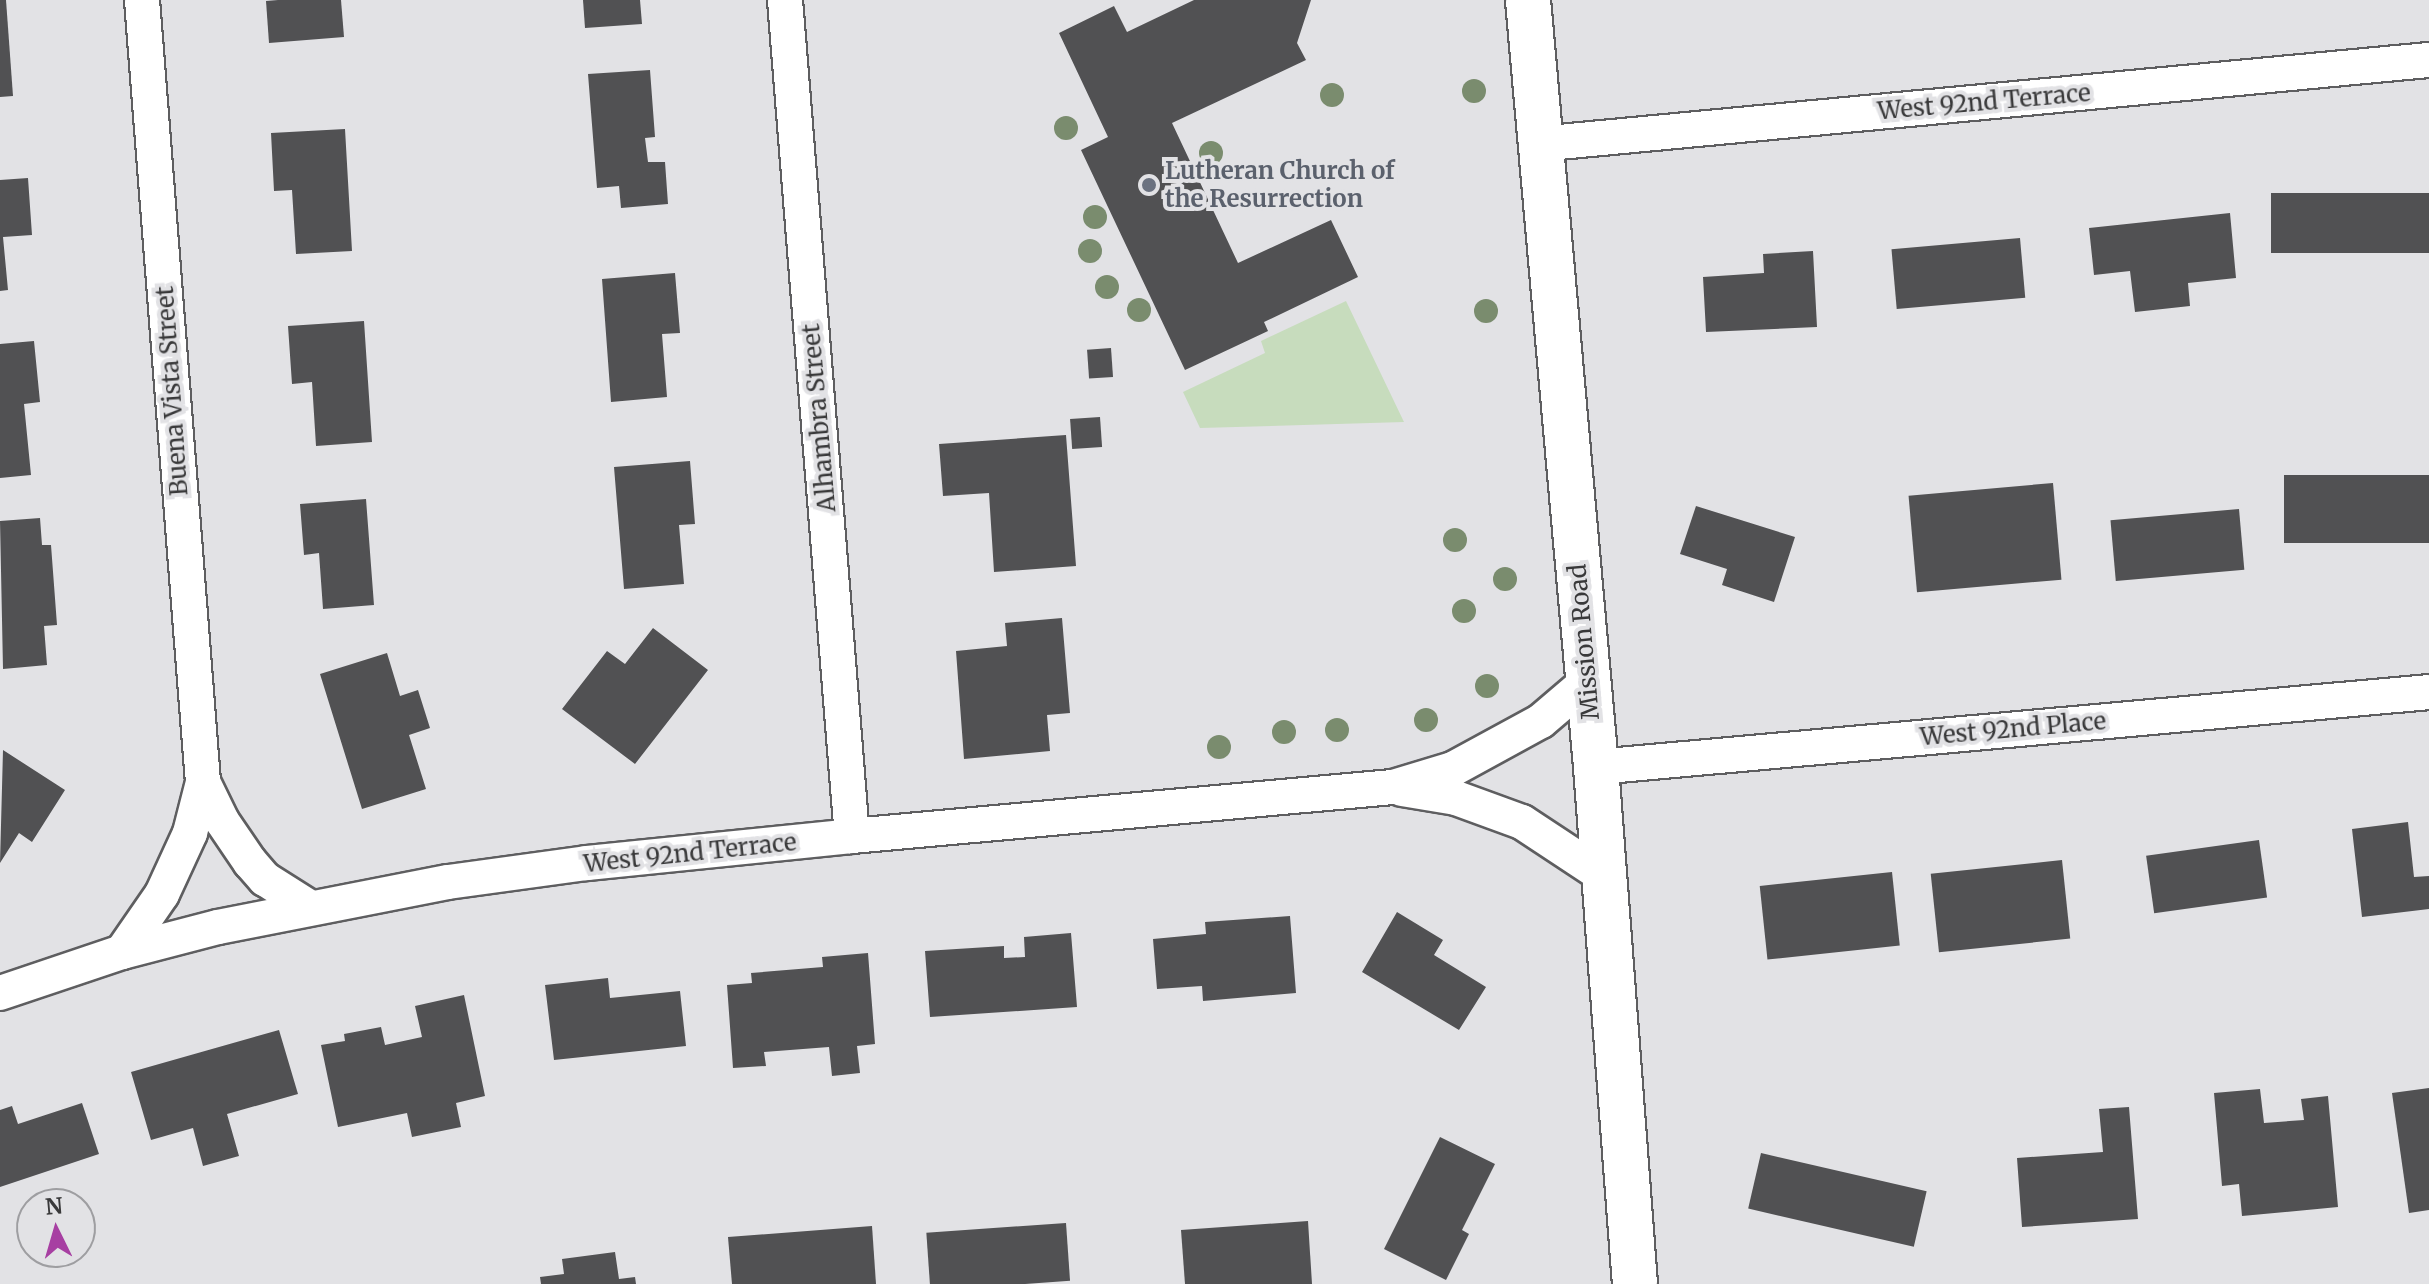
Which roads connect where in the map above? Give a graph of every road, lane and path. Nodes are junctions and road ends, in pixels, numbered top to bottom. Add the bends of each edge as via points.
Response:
1 (142, 0) edge
2 (785, 0) edge
3 (1528, 0) edge
4 (2429, 60) edge
5 (1538, 144) junction
6 (1588, 681) junction
7 (2429, 692) edge
8 (1596, 767) junction
9 (203, 782) junction
10 (1393, 787) junction
11 (852, 836) junction
12 (1604, 876) junction
13 (309, 907) junction
14 (122, 952) junction
15 (0, 993) edge
16 (1635, 1284) edge

1 - 9 street, Buena Vista Street
2 - 11 street, Alhambra Street
3 - 5 main road, Mission Road
4 - 5 street, West 92nd Terrace
5 - 6 main road, Mission Road
6 - 8 main road, Mission Road
6 - 10 street, West 92nd Terrace via 1541,721 1453,769
7 - 8 street, West 92nd Place
8 - 12 main road, Mission Road
9 - 13 street, Buena Vista Street via 250,862 265,879
9 - 14 street, Buena Vista Street via 190,833 162,894
10 - 11 street, West 92nd Terrace
10 - 12 street, West 92nd Terrace via 1456,798 1522,822
11 - 13 street, West 92nd Terrace via 587,863
12 - 16 main road, Mission Road
13 - 14 street, West 92nd Terrace
14 - 15 street, West 92nd Terrace

